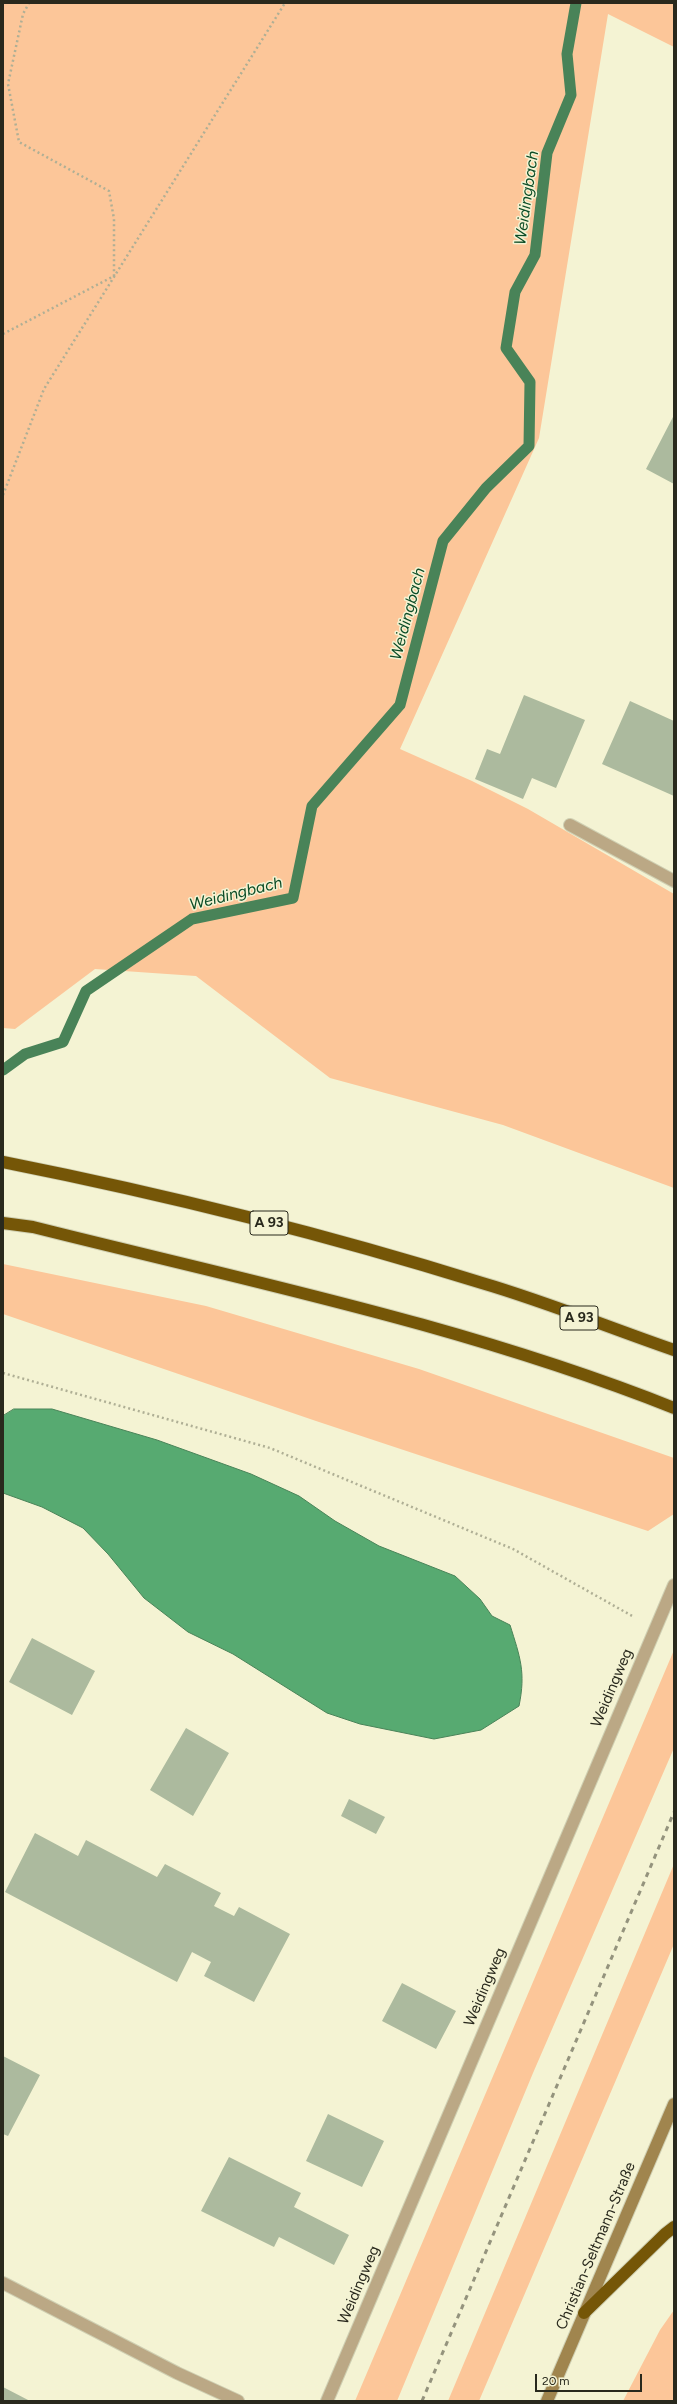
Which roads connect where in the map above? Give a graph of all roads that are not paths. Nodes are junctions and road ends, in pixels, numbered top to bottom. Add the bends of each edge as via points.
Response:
1 (570, 825) dead end
2 (674, 881) edge
3 (3, 1162) edge
4 (3, 1222) edge
5 (674, 1350) edge
6 (674, 1408) edge
7 (674, 1585) edge
8 (674, 2104) edge
9 (674, 2227) edge
10 (3, 2283) edge
11 (584, 2313) junction
12 (238, 2401) edge
13 (327, 2401) edge
14 (547, 2401) edge

1 - 2 street
3 - 5 highway, A 93 via 208,1208 362,1247 484,1283
4 - 6 highway via 33,1227 265,1284 496,1346
7 - 13 street, Weidingweg
8 - 11 main road, Christian-Seltmann-Straße
9 - 11 highway
10 - 12 street via 177,2373
11 - 14 main road, Christian-Seltmann-Straße

